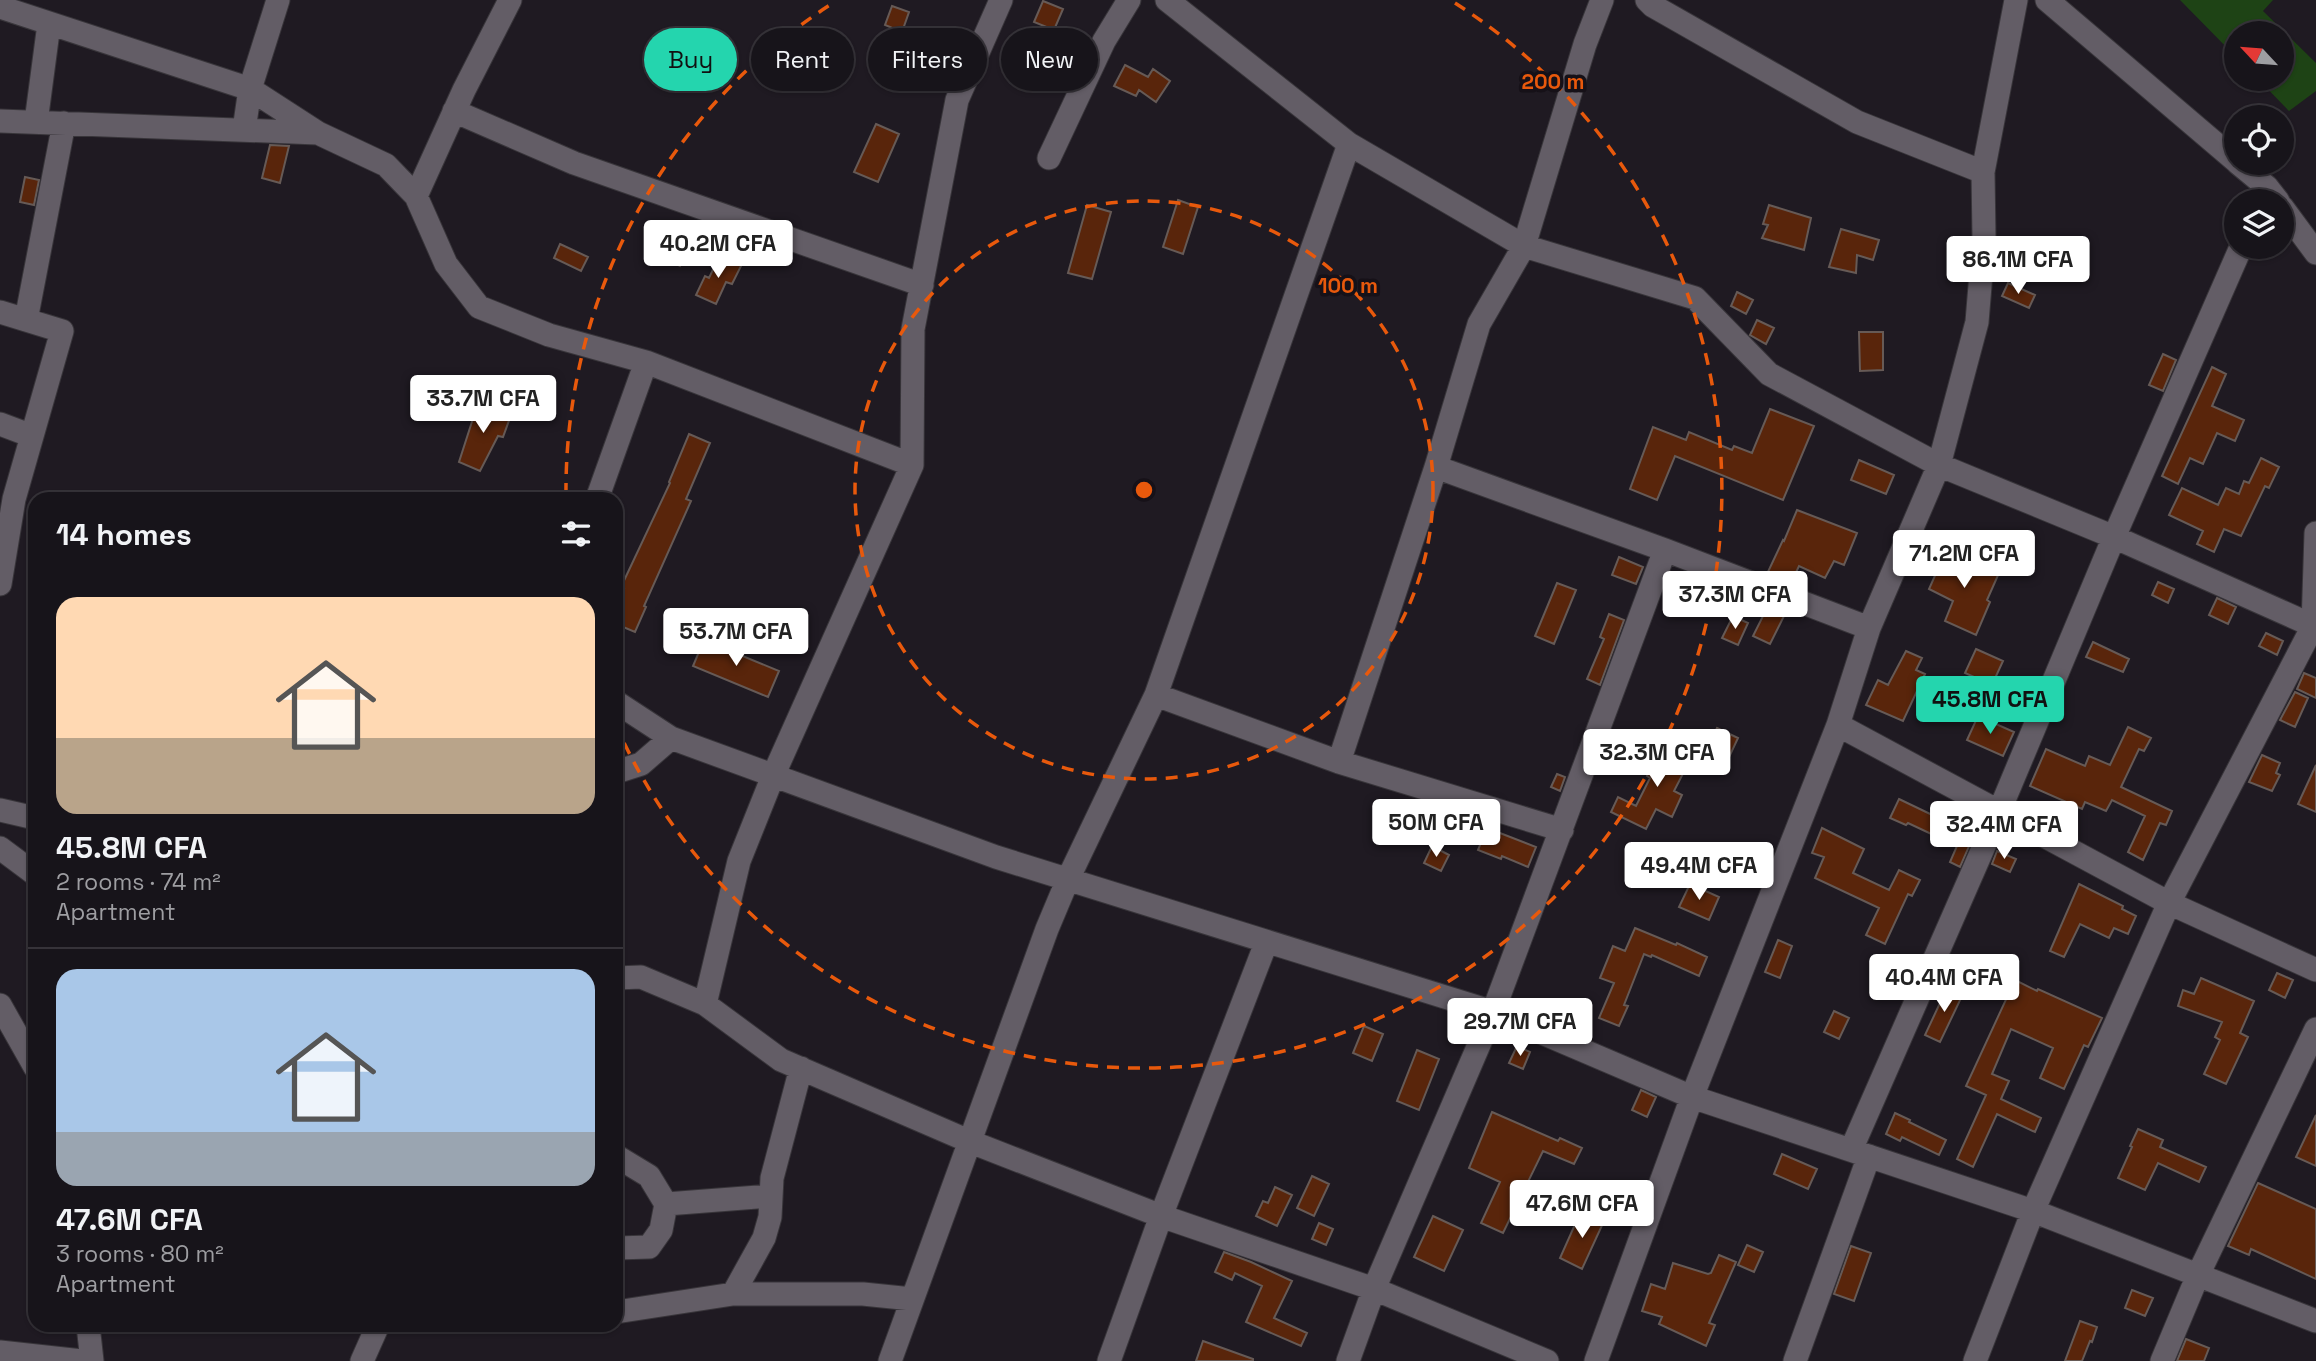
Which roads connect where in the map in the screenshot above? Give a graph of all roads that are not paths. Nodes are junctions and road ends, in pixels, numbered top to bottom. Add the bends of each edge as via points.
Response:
1 (278, 0) edge
2 (510, 0) edge
3 (1001, 0) edge
4 (1129, 0) edge
5 (1167, 0) edge
6 (1602, 0) edge
7 (1647, 0) edge
8 (2017, 0) edge
9 (2047, 0) edge
10 (13, 7) edge
11 (49, 24) junction
12 (250, 89) junction
13 (454, 111) junction
14 (0, 121) edge
15 (36, 122) junction
16 (64, 123) junction
17 (244, 131) junction
18 (317, 133) junction
19 (1349, 144) junction
20 (2224, 151) edge
21 (1049, 158) dead end
22 (1983, 173) junction
23 (2249, 175) edge
24 (2262, 189) edge
25 (416, 196) junction
26 (2294, 223) edge
27 (1524, 246) junction
28 (2316, 253) edge
29 (2236, 259) edge
30 (922, 285) junction
31 (0, 312) edge
32 (26, 320) junction
33 (646, 362) junction
34 (0, 424) edge
35 (32, 436) junction
36 (912, 465) junction
37 (1939, 465) junction
38 (1436, 467) junction
39 (600, 492) edge
40 (2316, 533) edge
41 (2114, 537) junction
42 (1665, 550) junction
43 (1, 580) edge
44 (2315, 626) edge
45 (1869, 628) junction
46 (1156, 695) junction
47 (623, 707) edge
48 (1838, 725) junction
49 (671, 738) junction
50 (1339, 762) junction
51 (623, 770) edge
52 (773, 775) junction
53 (0, 810) edge
54 (1999, 812) junction
55 (28, 816) edge
56 (1562, 830) junction
57 (0, 848) edge
58 (28, 869) edge
59 (1068, 879) junction
60 (2169, 903) junction
61 (1266, 943) junction
62 (2316, 970) edge
63 (623, 978) edge
64 (705, 1004) junction
65 (0, 1005) edge
66 (1493, 1012) junction
67 (2316, 1029) edge
68 (28, 1055) edge
69 (802, 1068) junction
70 (1692, 1097) junction
71 (971, 1142) junction
72 (1860, 1153) junction
73 (623, 1160) edge
74 (771, 1196) junction
75 (666, 1204) junction
76 (2033, 1210) junction
77 (1161, 1216) junction
78 (623, 1248) edge
79 (2198, 1275) junction
80 (1374, 1289) junction
81 (733, 1294) junction
82 (912, 1299) junction
83 (623, 1311) edge
84 (2316, 1321) edge
85 (89, 1332) edge
86 (375, 1332) edge
87 (0, 1352) edge
88 (82, 1361) edge
89 (92, 1361) edge
90 (362, 1361) edge
91 (890, 1361) edge
92 (1109, 1361) edge
93 (1348, 1361) edge
94 (1547, 1361) edge
95 (1596, 1361) edge
96 (1796, 1361) edge
97 (1975, 1361) edge
98 (2162, 1361) edge

1 - 12 street
2 - 13 street
3 - 30 street via 957,100
4 - 21 street via 1104,41
5 - 19 street
6 - 27 street via 1584,44
7 - 22 street via 1857,122
8 - 22 street
9 - 20 street
10 - 11 street
11 - 12 street
11 - 15 street
12 - 17 street
12 - 18 street
13 - 25 street
13 - 30 street via 575,163
14 - 15 street
15 - 16 street
16 - 17 street
16 - 32 street
17 - 18 street
18 - 25 street via 386,164
19 - 27 street
19 - 46 street
22 - 37 street via 1984,237 1977,321
23 - 24 street
25 - 33 street via 446,264 479,307 549,335
26 - 28 street
27 - 37 street via 1695,298 1769,374
27 - 38 street via 1479,324
29 - 41 street
30 - 36 street via 913,329
31 - 32 street
32 - 35 street via 62,331
33 - 36 street
33 - 39 street
34 - 35 street
35 - 43 street via 14,499
36 - 52 street
37 - 41 street
37 - 45 street
38 - 42 street
38 - 50 street
40 - 44 street
41 - 44 street
41 - 54 street
42 - 45 street
42 - 56 street
44 - 60 street
45 - 48 street
46 - 50 street
46 - 59 street
47 - 49 street
48 - 54 street
48 - 70 street
49 - 51 street via 641,764
49 - 52 street
50 - 56 street
52 - 59 street
52 - 64 street via 739,861
53 - 55 street
54 - 60 street
54 - 72 street
56 - 66 street
57 - 58 street
59 - 61 street
59 - 71 street
60 - 62 street
60 - 76 street
61 - 66 street
61 - 77 street
63 - 64 street via 641,977
64 - 69 street via 781,1060
65 - 68 street
66 - 70 street
66 - 80 street
67 - 79 street
69 - 71 street
69 - 74 street
70 - 72 street
70 - 95 street
71 - 77 street
71 - 82 street
72 - 76 street
72 - 96 street
73 - 75 street via 649,1176
74 - 75 street
74 - 81 street via 764,1238
75 - 78 street via 662,1230 649,1247
76 - 79 street
76 - 97 street
77 - 80 street
77 - 92 street
79 - 84 street
79 - 98 street
80 - 93 street
80 - 94 street
81 - 82 street via 863,1294
81 - 83 street
82 - 91 street
85 - 89 street
86 - 90 street
87 - 88 street

